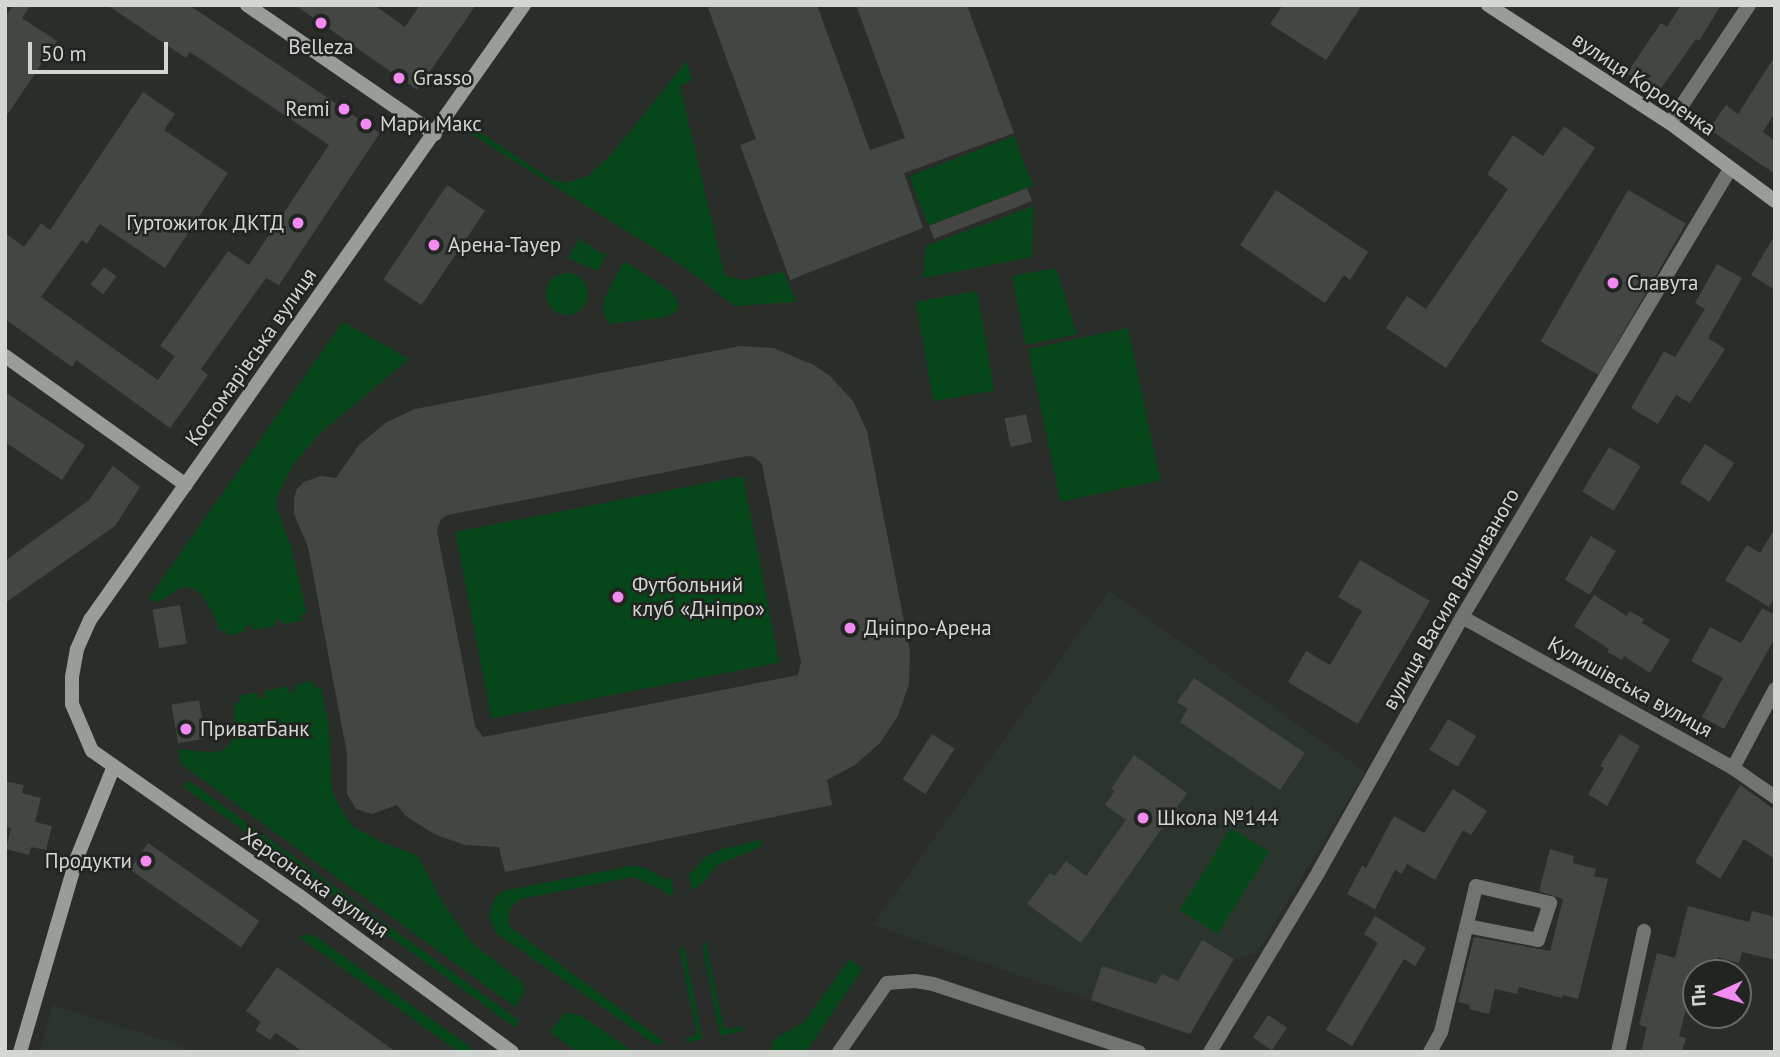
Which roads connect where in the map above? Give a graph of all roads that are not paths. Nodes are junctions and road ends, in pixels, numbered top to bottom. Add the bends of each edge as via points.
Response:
1 (247, 5) edge
2 (524, 5) edge
3 (1488, 5) edge
4 (1749, 5) edge
5 (1670, 123) junction
6 (435, 134) junction
7 (1730, 169) junction
8 (1775, 201) edge
9 (5, 356) edge
10 (186, 485) junction
11 (1462, 617) junction
12 (1775, 689) edge
13 (92, 751) joint
14 (114, 766) junction
15 (1733, 768) junction
16 (1775, 797) edge
17 (1466, 926) junction
18 (1644, 931) dead end
19 (20, 1052) edge
20 (512, 1052) edge
21 (839, 1052) edge
22 (1139, 1052) edge
23 (1210, 1052) edge
24 (1430, 1052) edge
25 (1618, 1052) edge

1 - 6 street
2 - 6 street, Костомарівська вулиця
3 - 5 street, вулиця Короленка
4 - 5 street
5 - 7 street, вулиця Короленка
6 - 10 street, Костомарівська вулиця
7 - 8 street, вулиця Короленка
7 - 11 street, вулиця Василя Вишиваного
9 - 10 street
10 - 13 street, Костомарівська вулиця via 90,620 77,649 72,704
11 - 15 street, Кулишівська вулиця
11 - 23 street, вулиця Василя Вишиваного
12 - 15 street
13 - 14 street, Херсонська вулиця
14 - 19 street via 76,860
14 - 20 street, Херсонська вулиця
15 - 16 street, Кулишівська вулиця
17 - 17 street via 1538,940 1550,903 1476,886
17 - 24 street via 1441,1032
18 - 25 street
21 - 22 street via 887,983 915,981

